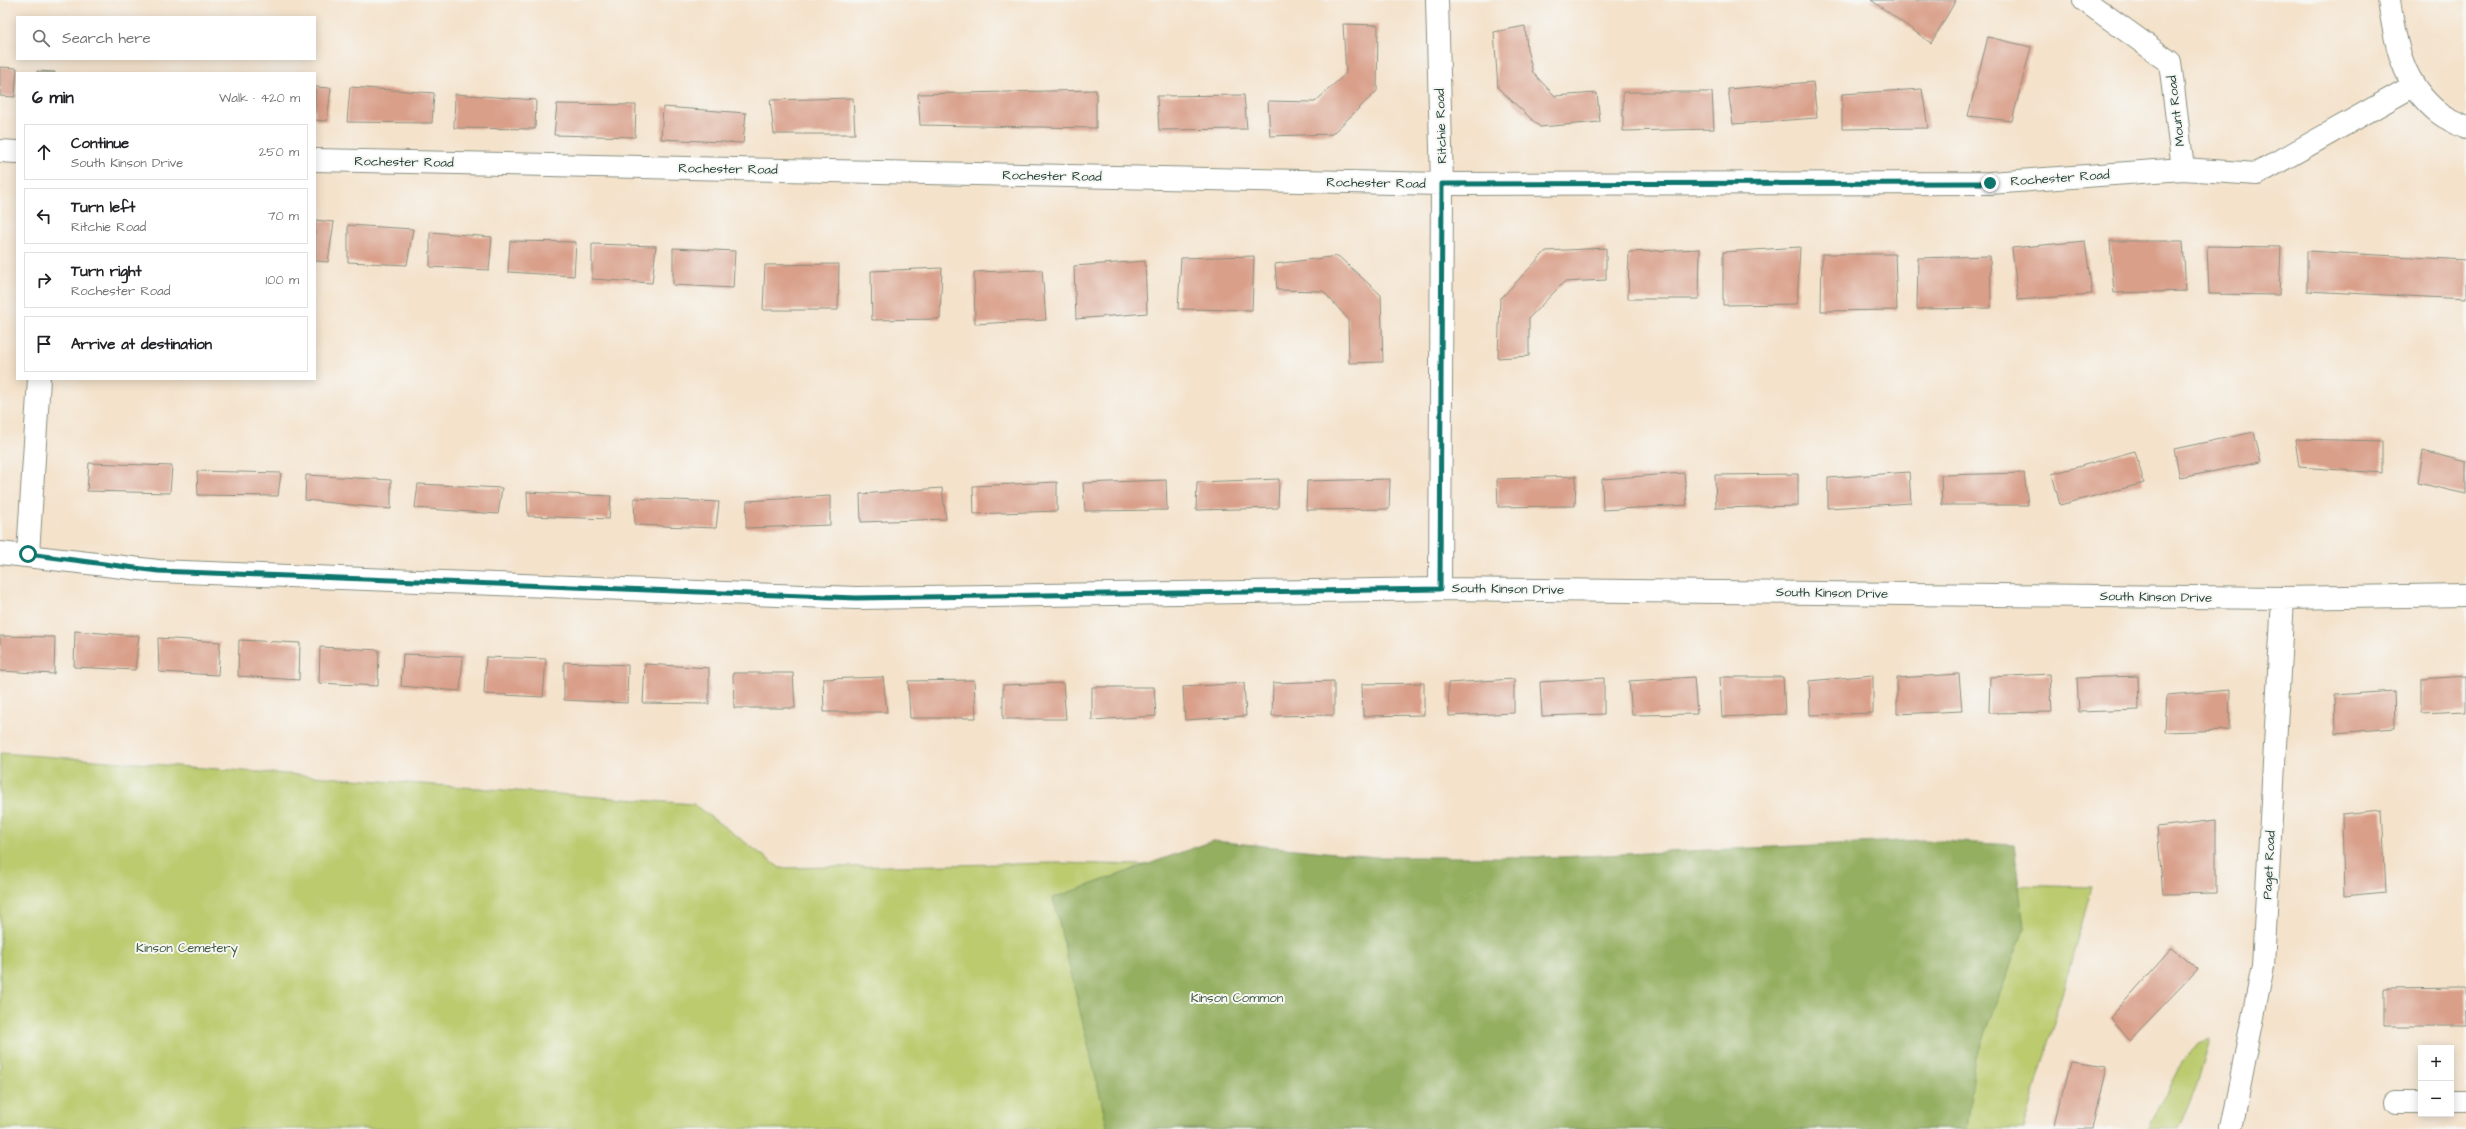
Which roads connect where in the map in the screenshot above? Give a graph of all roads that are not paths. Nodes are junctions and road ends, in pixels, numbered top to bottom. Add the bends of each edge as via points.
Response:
1 (1437, 0) edge
2 (2084, 0) edge
3 (2389, 0) edge
4 (2413, 86) junction
5 (2466, 128) edge
6 (0, 151) edge
7 (16, 152) edge
8 (316, 160) edge
9 (2183, 169) junction
10 (1442, 184) junction
11 (39, 380) edge
12 (0, 552) edge
13 (28, 554) junction
14 (1440, 589) junction
15 (2466, 595) edge
16 (2283, 598) junction
17 (2454, 1101) edge
18 (2466, 1101) edge
19 (2396, 1102) dead end
20 (2418, 1102) edge
21 (2231, 1129) edge

1 - 10 street, Ritchie Road
2 - 9 street, Mount Road via 2170,62
3 - 4 street via 2396,46
4 - 5 street via 2439,114
4 - 9 street, Rochester Road via 2257,174
6 - 7 street
8 - 10 street, Rochester Road
9 - 10 street, Rochester Road via 1990,183
10 - 14 street, Ritchie Road
11 - 13 street
12 - 13 street, South Kinson Drive
13 - 14 street, South Kinson Drive via 158,571 856,598
14 - 16 street, South Kinson Drive
15 - 16 street, South Kinson Drive
16 - 21 street, Paget Road via 2263,966
17 - 18 street
19 - 20 street

